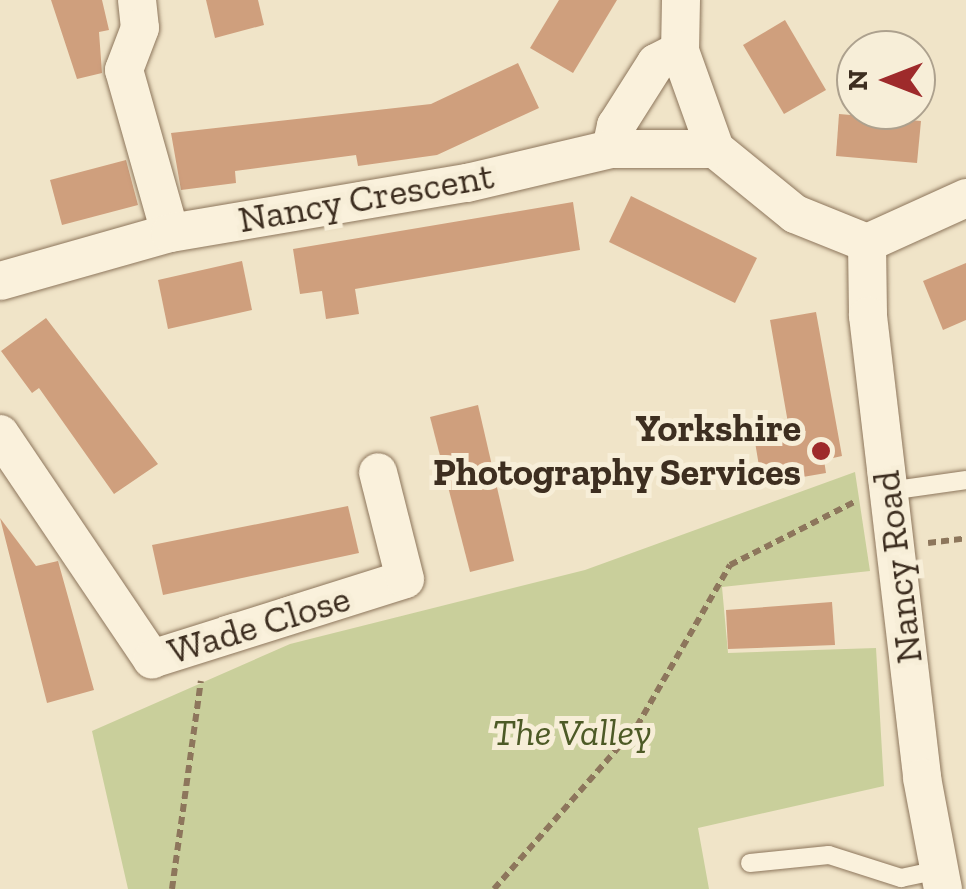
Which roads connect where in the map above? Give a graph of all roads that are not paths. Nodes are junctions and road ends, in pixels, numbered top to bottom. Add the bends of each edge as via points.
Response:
1 (137, 0) edge
2 (681, 0) edge
3 (680, 51) junction
4 (612, 148) junction
5 (715, 148) junction
6 (966, 198) edge
7 (170, 233) junction
8 (867, 243) junction
9 (0, 281) edge
10 (0, 434) edge
11 (378, 472) dead end
12 (966, 480) edge
13 (889, 491) junction
14 (750, 863) dead end
15 (941, 880) edge

1 - 7 street via 140,28 124,70
2 - 3 street
3 - 4 street via 656,63 616,126
3 - 5 street via 692,101
4 - 5 street
4 - 7 street, Nancy Crescent via 466,183
5 - 8 street via 795,214
6 - 8 street
7 - 9 street, Nancy Crescent
8 - 13 street, Nancy Road via 868,316
10 - 11 street, Wade Close via 152,659 405,579
12 - 13 lane
13 - 15 street, Nancy Road
14 - 15 lane via 829,854 901,878

